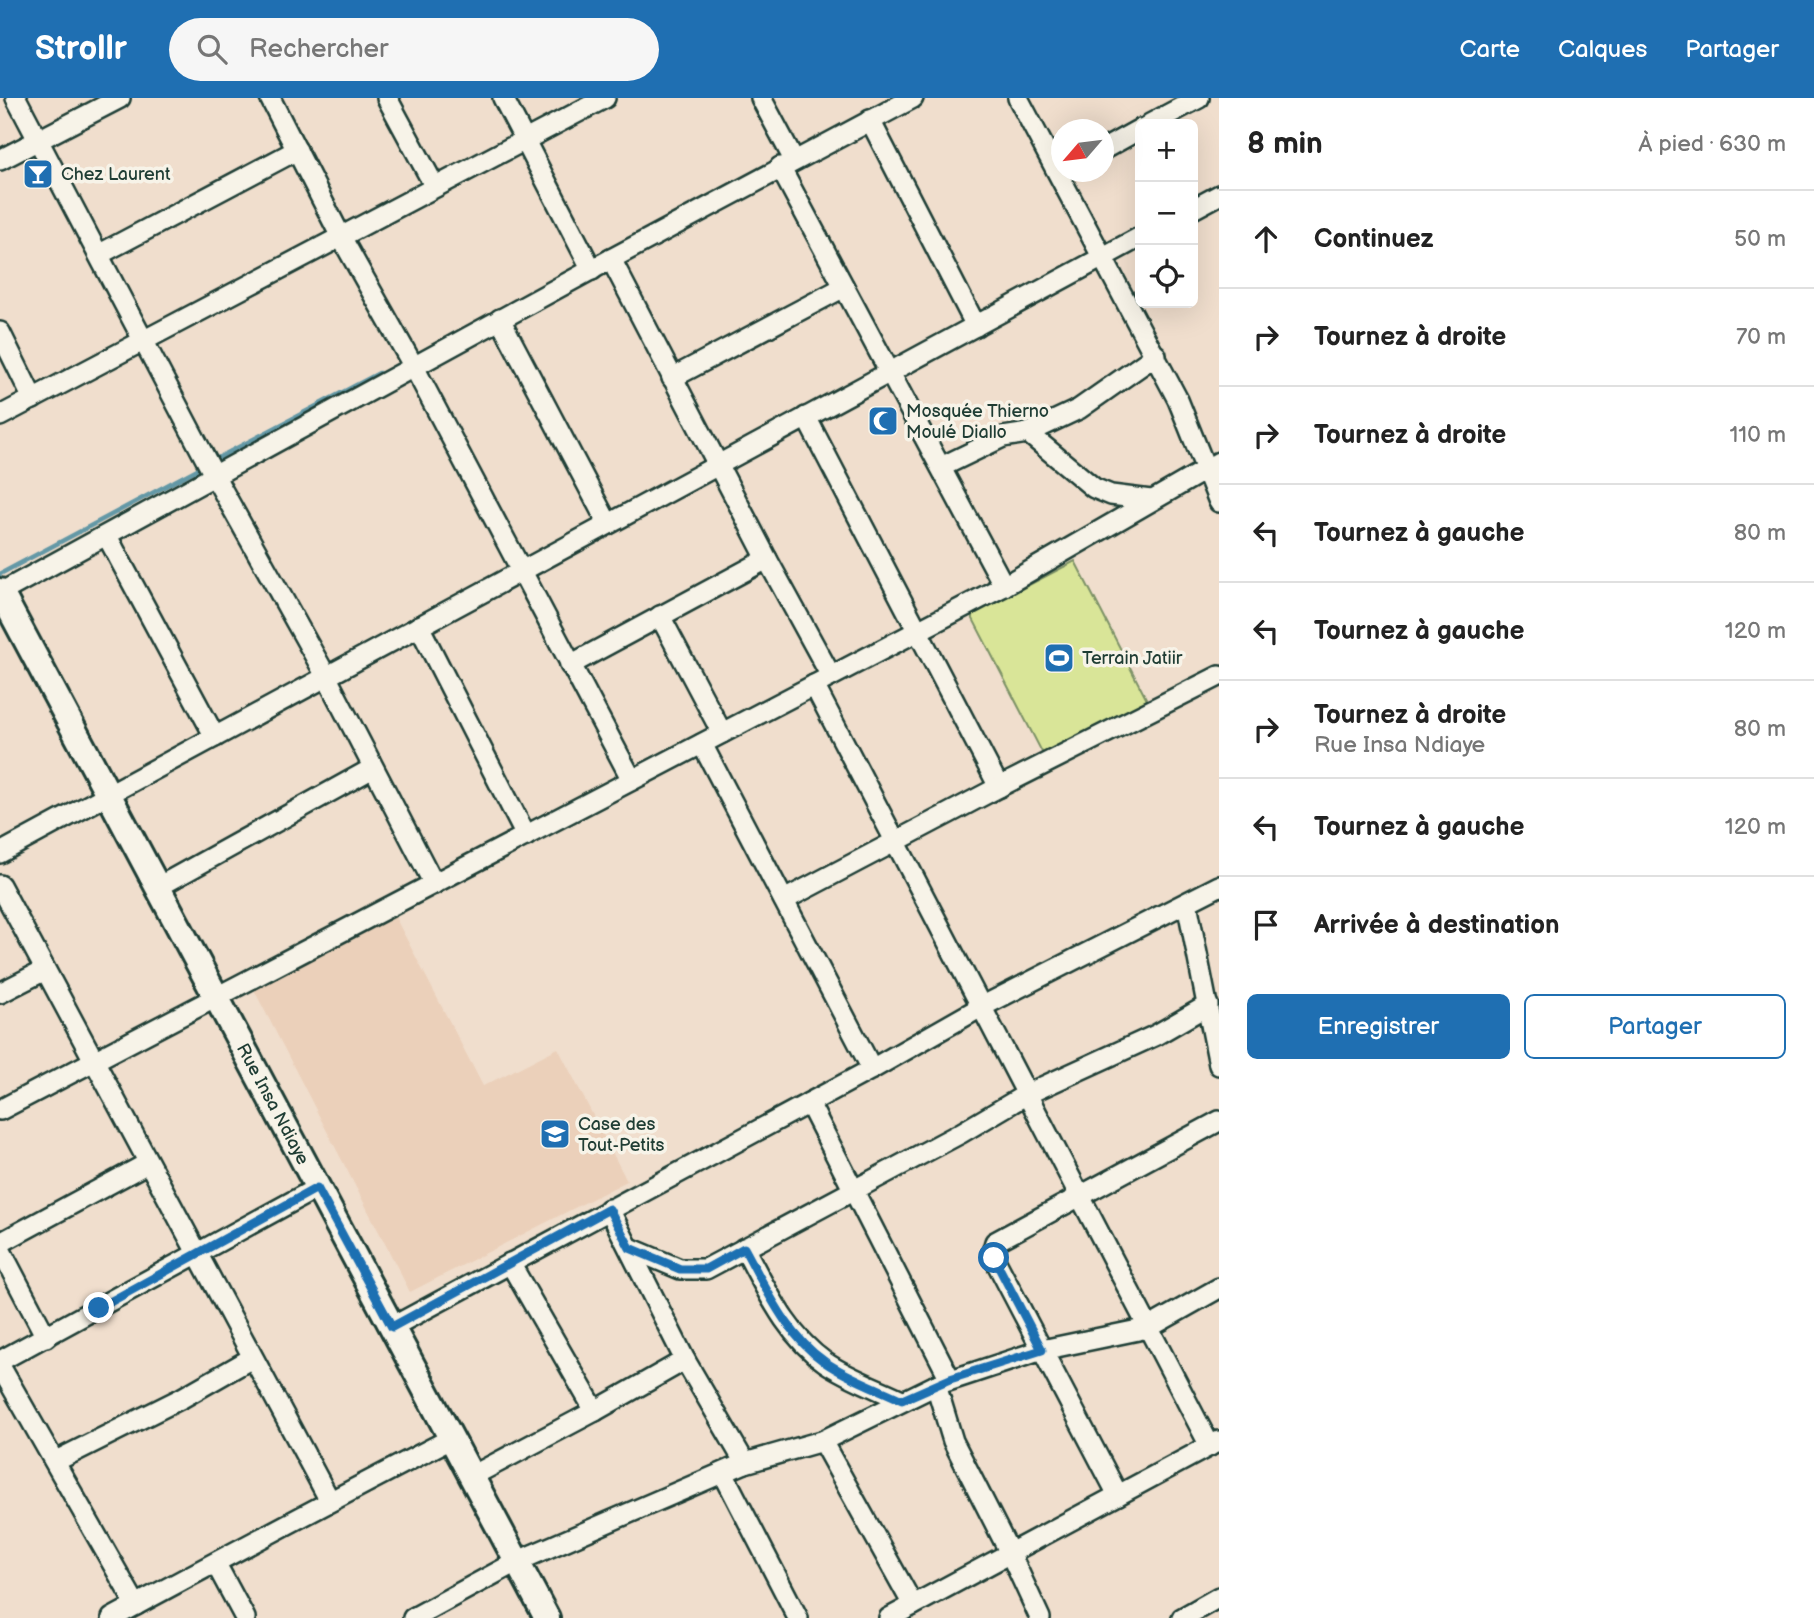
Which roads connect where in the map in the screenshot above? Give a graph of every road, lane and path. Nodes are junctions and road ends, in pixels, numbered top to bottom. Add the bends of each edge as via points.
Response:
1 (16, 98) edge
2 (120, 98) edge
3 (270, 98) edge
4 (387, 98) edge
5 (503, 98) edge
6 (604, 98) edge
7 (761, 98) edge
8 (913, 98) edge
9 (1018, 98) edge
10 (1199, 98) edge
11 (1159, 119) edge
12 (870, 120) junction
13 (1135, 132) edge
14 (39, 139) junction
15 (524, 140) junction
16 (1114, 143) edge
17 (297, 150) junction
18 (1051, 156) edge
19 (0, 160) edge
20 (787, 164) junction
21 (1065, 182) edge
22 (435, 187) junction
23 (1219, 195) edge
24 (1198, 206) edge
25 (341, 237) junction
26 (1135, 240) edge
27 (100, 254) junction
28 (1103, 257) junction
29 (611, 259) junction
30 (592, 270) junction
31 (844, 287) junction
32 (500, 319) junction
33 (976, 326) junction
34 (0, 332) edge
35 (144, 341) junction
36 (1156, 355) junction
37 (414, 367) junction
38 (891, 372) junction
39 (672, 378) junction
40 (33, 399) junction
41 (0, 416) edge
42 (806, 417) junction
43 (1028, 433) junction
44 (719, 464) junction
45 (1212, 466) edge
46 (941, 467) junction
47 (215, 477) junction
48 (1151, 500) junction
49 (1219, 502) edge
50 (608, 524) junction
51 (107, 536) junction
52 (767, 559) junction
53 (520, 571) junction
54 (1004, 586) junction
55 (0, 592) edge
56 (660, 616) junction
57 (419, 626) junction
58 (918, 631) junction
59 (570, 664) junction
60 (326, 676) junction
61 (1219, 676) edge
62 (822, 681) junction
63 (722, 733) junction
64 (215, 737) junction
65 (702, 744) junction
66 (373, 768) junction
67 (632, 780) junction
68 (999, 787) junction
69 (111, 795) junction
70 (526, 835) junction
71 (895, 841) junction
72 (0, 853) edge
73 (434, 884) junction
74 (0, 885) edge
75 (1219, 886) edge
76 (158, 887) junction
77 (784, 900) junction
78 (1187, 903) junction
79 (45, 970) junction
80 (0, 993) edge
81 (216, 997) junction
82 (1208, 1005) junction
83 (981, 1007) junction
84 (94, 1061) junction
85 (1219, 1065) edge
86 (872, 1069) junction
87 (1027, 1094) junction
88 (809, 1103) junction
89 (0, 1110) edge
90 (1219, 1121) edge
91 (148, 1163) junction
92 (317, 1188) junction
93 (855, 1189) junction
94 (1079, 1195) junction
95 (609, 1209) junction
96 (0, 1243) edge
97 (630, 1248) junction
98 (744, 1248) junction
99 (0, 1249) edge
100 (196, 1254) junction
101 (509, 1263) junction
102 (1219, 1288) edge
103 (392, 1327) junction
104 (1148, 1328) junction
105 (46, 1337) junction
106 (1042, 1350) junction
107 (252, 1358) junction
108 (685, 1360) junction
109 (0, 1364) edge
110 (943, 1382) junction
111 (902, 1400) junction
112 (595, 1411) junction
113 (452, 1438) junction
114 (822, 1441) junction
115 (1214, 1443) edge
116 (56, 1461) junction
117 (745, 1463) junction
118 (723, 1473) junction
119 (472, 1476) junction
120 (1118, 1495) junction
121 (330, 1501) junction
122 (1010, 1553) junction
123 (518, 1561) junction
124 (216, 1564) junction
125 (1219, 1597) edge
126 (136, 1605) junction
127 (913, 1605) junction
128 (112, 1618) edge
129 (245, 1618) edge
130 (412, 1618) edge
131 (547, 1618) edge
132 (797, 1618) edge
133 (889, 1618) edge
134 (1040, 1618) edge
135 (1182, 1618) edge

1 - 14 street
2 - 14 street
3 - 17 street
4 - 22 street
5 - 15 street
6 - 15 street
7 - 20 street
8 - 12 street
9 - 18 street
10 - 11 street
12 - 20 street
12 - 33 street
13 - 16 street
14 - 19 street
14 - 27 street
15 - 22 street
15 - 30 street
17 - 25 street
17 - 27 street
20 - 29 street
20 - 31 street
21 - 28 street
22 - 25 street
23 - 24 street
25 - 35 street
25 - 37 street
26 - 28 street
27 - 35 street
28 - 33 street
28 - 36 street
29 - 30 street
29 - 39 street
30 - 32 street
31 - 38 street
31 - 39 street
32 - 37 street
32 - 50 street
33 - 38 street
34 - 40 street
35 - 40 street
35 - 47 street
36 - 43 street via 1079,409
36 - 45 street
37 - 47 street
37 - 53 street
38 - 42 street
38 - 46 street
39 - 44 street
40 - 41 street
42 - 44 street
42 - 58 street
43 - 46 street via 1003,437
43 - 48 street via 1094,488
44 - 50 street
44 - 52 street
45 - 48 street
45 - 49 street
46 - 54 street
47 - 51 street
47 - 60 street
48 - 54 street
50 - 53 street
51 - 55 street
51 - 64 street
52 - 56 street
52 - 62 street
53 - 57 street
53 - 59 street
54 - 58 street
55 - 69 main road, Rue Insa Ndiaye
56 - 59 street
56 - 63 street
57 - 60 street
57 - 70 street
58 - 62 street
58 - 68 street
59 - 67 street
60 - 64 street
60 - 66 street
61 - 68 street
62 - 63 street
62 - 71 street
63 - 65 street
64 - 69 street
65 - 67 street
65 - 77 street
66 - 73 street
66 - 76 street
67 - 70 street
68 - 71 street
69 - 72 street
69 - 76 main road, Rue Insa Ndiaye
70 - 73 street
71 - 77 street
71 - 83 street
73 - 81 street
74 - 79 street
75 - 78 street
76 - 81 main road, Rue Insa Ndiaye
77 - 86 street
78 - 82 street
78 - 83 street
79 - 80 street
79 - 84 street
81 - 84 street
81 - 92 main road, Rue Insa Ndiaye
82 - 85 street
82 - 87 street via 1156,1035
83 - 86 street
83 - 87 street
84 - 89 street
84 - 91 street
86 - 88 street
87 - 93 street
87 - 94 street
88 - 93 street
88 - 95 street
90 - 94 street
91 - 96 street
91 - 100 street
92 - 100 street
92 - 103 main road, Rue Insa Ndiaye
93 - 98 street
93 - 110 street
94 - 104 street
94 - 106 street via 995,1242 992,1249
95 - 97 street
95 - 101 street
97 - 98 street via 680,1269 706,1269
97 - 108 street
98 - 111 street via 788,1325 807,1347 839,1371
99 - 105 street
100 - 105 street
100 - 107 street
101 - 103 street
101 - 112 street
102 - 104 street
103 - 113 main road, Rue Insa Ndiaye
104 - 106 street
104 - 115 street
105 - 109 street
106 - 110 street
106 - 120 street
107 - 116 street
107 - 121 street
108 - 112 street
108 - 117 street
109 - 116 street
110 - 111 street
110 - 122 street via 953,1441
111 - 114 street
112 - 119 street
113 - 119 main road, Rue Insa Ndiaye
113 - 121 street
114 - 117 street
114 - 127 street
115 - 120 street
116 - 126 street
117 - 118 street
118 - 123 street
118 - 132 street
119 - 123 main road, Rue Insa Ndiaye
120 - 122 street
121 - 124 street
122 - 127 street
122 - 134 street
123 - 130 street
123 - 131 main road, Rue Insa Ndiaye
124 - 126 street
124 - 129 street
125 - 135 street
126 - 128 street
127 - 133 street

